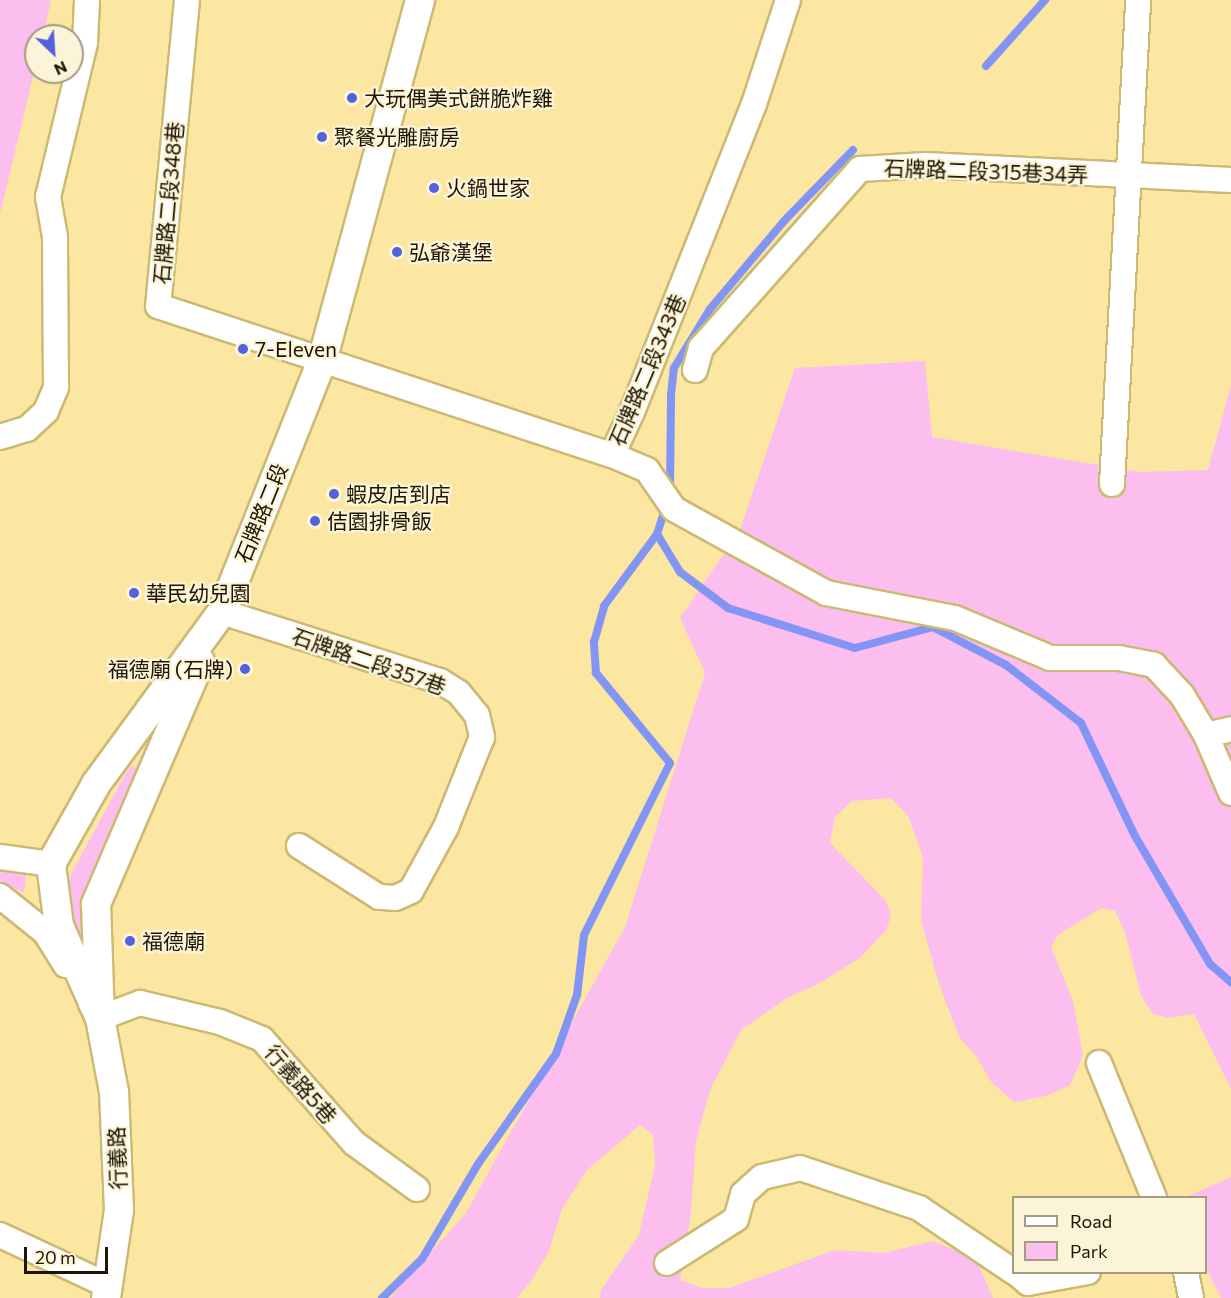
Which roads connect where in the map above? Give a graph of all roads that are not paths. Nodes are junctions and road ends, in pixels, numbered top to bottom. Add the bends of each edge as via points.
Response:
1 (87, 0) edge
2 (187, 0) edge
3 (420, 0) edge
4 (788, 0) edge
5 (1138, 0) edge
6 (1130, 177) junction
7 (1231, 180) edge
8 (322, 361) junction
9 (695, 370) dead end
10 (0, 437) edge
11 (612, 455) junction
12 (1112, 484) dead end
13 (222, 612) junction
14 (1231, 729) edge
15 (1206, 735) junction
16 (1231, 793) edge
17 (299, 846) dead end
18 (0, 857) edge
19 (51, 864) junction
20 (0, 896) edge
21 (100, 1018) junction
22 (1099, 1063) dead end
23 (417, 1188) dead end
24 (1154, 1196) edge
25 (0, 1235) edge
26 (667, 1263) dead end
27 (1012, 1271) edge
28 (1017, 1274) edge
29 (1077, 1274) edge
30 (1186, 1274) edge
31 (107, 1292) edge
32 (1191, 1298) edge

1 - 10 street via 85,44 48,196 55,237 56,387 46,411 27,429
2 - 8 street, 石牌路二段348巷 via 158,306
3 - 8 street, 石牌路二段
4 - 11 street, 石牌路二段343巷 via 754,104
5 - 6 street
6 - 7 street, 石牌路二段315巷34弄
6 - 9 street, 石牌路二段315巷34弄 via 926,165 860,169 701,348
6 - 12 street
8 - 11 street, 石牌路二段343巷
8 - 13 street, 石牌路二段
11 - 15 street via 647,470 674,509 826,593 955,618 1050,658 1119,658 1154,665 1182,695
13 - 17 street, 石牌路二段357巷 via 440,681 459,693 477,715 482,737 446,827 411,891 395,898 379,897
13 - 19 street, 石牌路二段 via 96,784
13 - 21 street via 96,904
14 - 15 street
15 - 16 street
18 - 19 street
19 - 21 street via 59,926
20 - 21 street via 45,932
21 - 23 street, 行義路5巷 via 140,1003 220,1022 262,1039 354,1143
21 - 31 street, 行義路 via 114,1092 119,1210
22 - 24 street
25 - 31 street
26 - 27 street via 736,1219 743,1194 762,1177 800,1167 919,1208
28 - 29 street via 1028,1283
30 - 32 street

